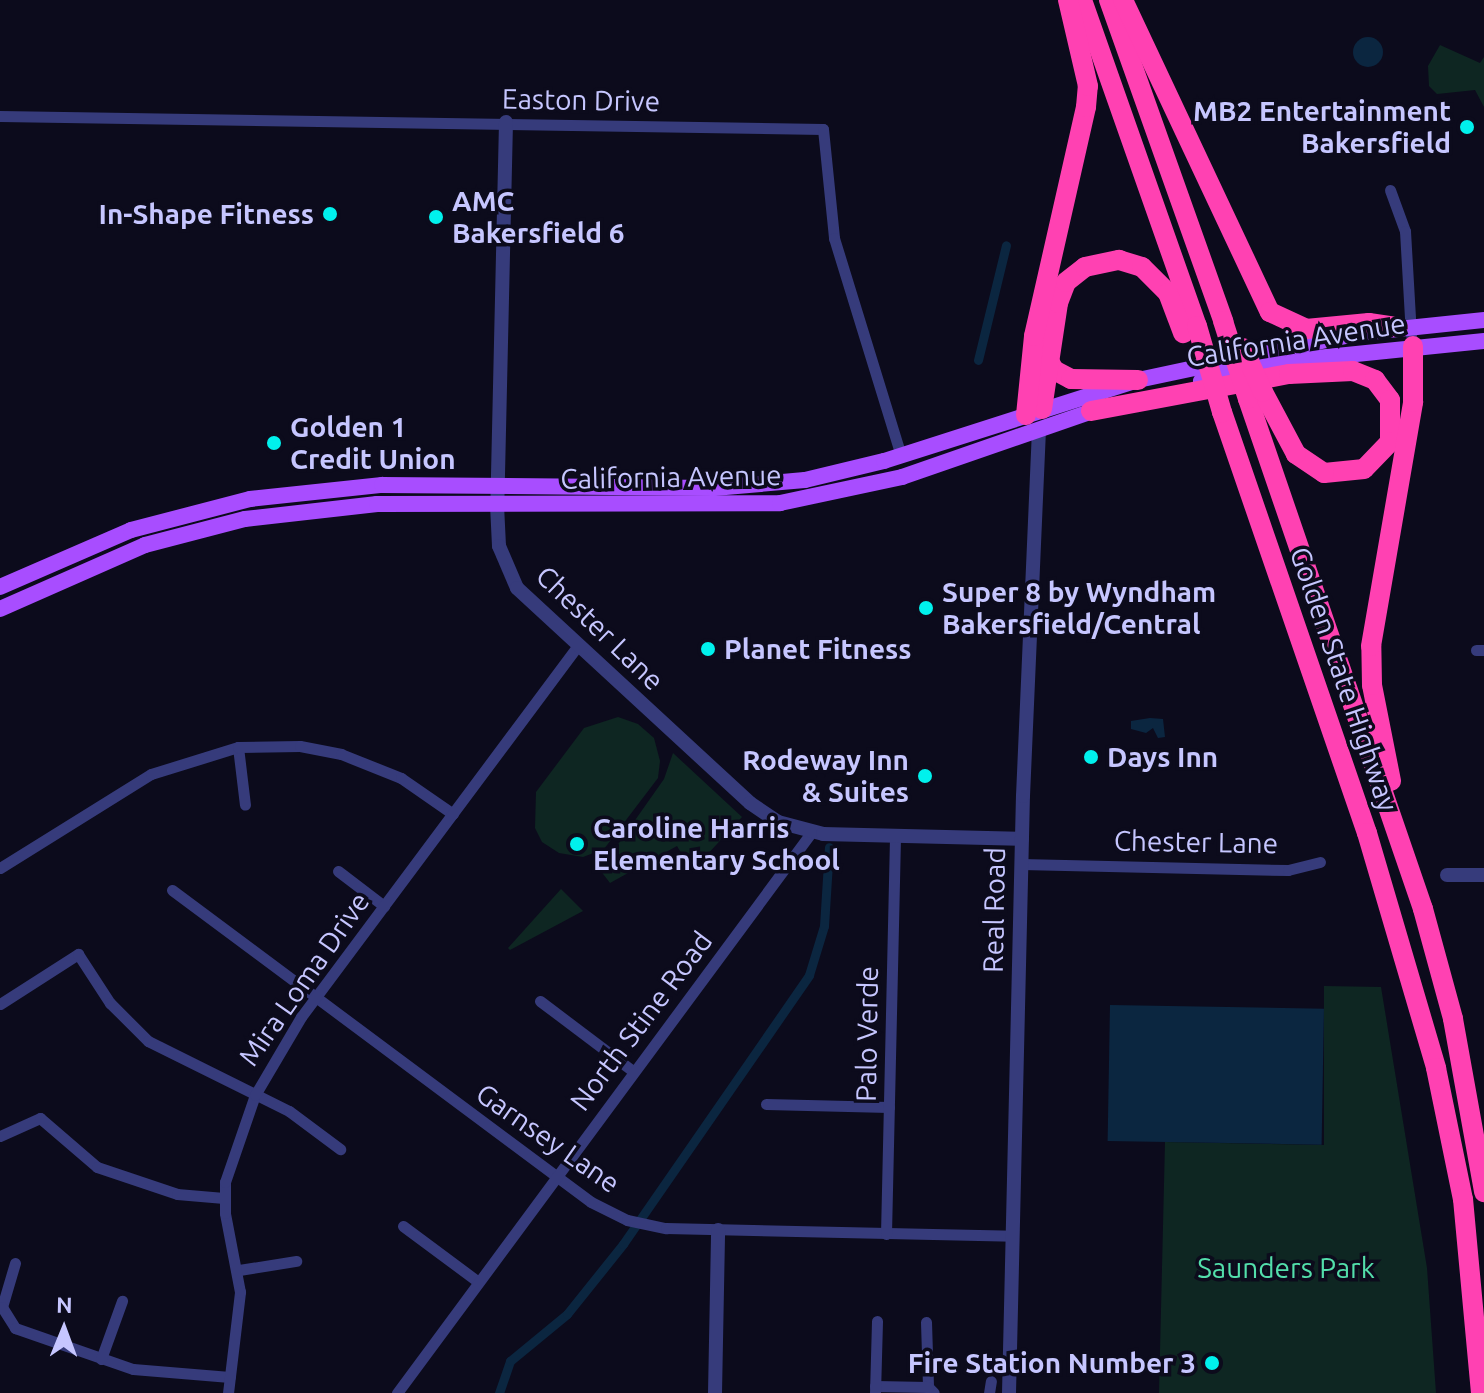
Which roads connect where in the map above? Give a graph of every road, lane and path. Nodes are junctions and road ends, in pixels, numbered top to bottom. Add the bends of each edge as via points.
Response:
1 (1109, 0) edge
2 (1123, 0) edge
3 (1077, 10) edge
4 (1124, 20) junction
5 (0, 116) edge
6 (506, 122) junction
7 (1390, 190) dead end
8 (1484, 320) edge
9 (1190, 330) junction
10 (1407, 333) junction
11 (1484, 341) edge
12 (1379, 350) junction
13 (1047, 357) junction
14 (1289, 374) junction
15 (1138, 380) junction
16 (1255, 395) junction
17 (1091, 411) junction
18 (1035, 418) junction
19 (901, 456) junction
20 (823, 477) junction
21 (497, 485) junction
22 (748, 487) junction
23 (819, 497) junction
24 (250, 499) junction
25 (497, 505) junction
26 (761, 505) junction
27 (674, 507) junction
28 (234, 522) junction
29 (0, 587) edge
30 (0, 609) edge
31 (578, 646) junction
32 (238, 747) junction
33 (245, 805) dead end
34 (453, 814) junction
35 (811, 833) junction
36 (895, 836) junction
37 (1022, 839) junction
38 (1320, 862) dead end
39 (1021, 864) junction
40 (0, 868) edge
41 (338, 871) dead end
42 (1411, 871) junction
43 (1447, 875) dead end
44 (1484, 875) edge
45 (172, 890) dead end
46 (384, 906) junction
47 (316, 998) junction
48 (540, 1001) dead end
49 (0, 1004) edge
50 (633, 1071) junction
51 (255, 1095) junction
52 (766, 1104) dead end
53 (889, 1107) junction
54 (0, 1136) edge
55 (340, 1149) dead end
56 (555, 1176) junction
57 (1484, 1192) edge
58 (224, 1198) junction
59 (403, 1226) dead end
60 (718, 1230) junction
61 (886, 1234) junction
62 (1013, 1236) junction
63 (296, 1261) dead end
64 (15, 1263) dead end
65 (239, 1270) junction
66 (477, 1281) junction
67 (122, 1301) dead end
68 (877, 1321) dead end
69 (926, 1322) dead end
70 (101, 1359) junction
71 (230, 1377) junction
72 (875, 1389) edge
73 (931, 1390) edge
74 (228, 1393) edge
75 (397, 1393) edge
76 (715, 1393) edge
77 (1009, 1393) edge
78 (1481, 1393) edge

1 - 4 highway
2 - 4 highway
3 - 9 highway
3 - 18 highway via 1086,107 1034,336
4 - 10 highway via 1270,312 1306,329 1369,323
4 - 16 highway, bridge via 1204,266
5 - 6 street, Easton Drive
6 - 19 street, Easton Drive via 823,129 834,238
6 - 21 street, Chester Lane
7 - 10 street via 1405,231
8 - 10 main road, California Avenue
9 - 13 highway via 1153,275 1130,262 1107,260 1085,267 1066,282
9 - 78 highway, Golden State Highway, bridge via 1367,833 1436,1068 1463,1199
10 - 11 main road, California Avenue
10 - 12 main road, California Avenue
10 - 15 main road, California Avenue
10 - 42 highway via 1413,402 1370,665
12 - 14 main road
12 - 17 main road, California Avenue via 1211,378
13 - 15 highway via 1054,370 1071,379
13 - 18 highway
14 - 16 highway via 1353,371 1375,380 1393,413 1393,434 1382,455 1355,473 1312,469
14 - 17 highway
15 - 18 main road, California Avenue
16 - 42 highway, Golden State Highway
17 - 18 main road, California Avenue
18 - 19 main road, California Avenue
18 - 23 main road, California Avenue via 902,477
18 - 37 street, Real Road
19 - 20 main road, California Avenue
19 - 23 main road via 894,468 839,484
20 - 22 main road, California Avenue
20 - 26 main road via 814,486 768,496
21 - 22 main road, California Avenue
21 - 24 main road, California Avenue via 352,486
21 - 25 street, Chester Lane
22 - 27 main road via 735,495 679,498
23 - 26 main road, California Avenue
24 - 28 main road via 245,514
24 - 29 main road, California Avenue via 131,530
25 - 27 main road, California Avenue
25 - 28 main road, California Avenue via 333,507
25 - 31 street, Chester Lane via 499,546 510,576 527,600
26 - 27 main road, California Avenue
28 - 30 main road, California Avenue via 118,555
31 - 34 street, Mira Loma Drive
31 - 35 street, Chester Lane via 750,803 778,822
32 - 33 street
32 - 34 street via 300,746 352,757 401,778
32 - 40 street via 151,774
34 - 46 street, Mira Loma Drive
35 - 36 street, Chester Lane
35 - 50 street, North Stine Road
36 - 37 street, Chester Lane
36 - 53 street, Palo Verde
37 - 39 street, Real Road
38 - 39 street, Chester Lane via 1288,870
39 - 62 street, Real Road
41 - 46 street
42 - 57 highway, Golden State Highway via 1453,1019
43 - 44 street
45 - 47 street, Garnsey Lane
46 - 47 street, Mira Loma Drive
47 - 51 street, Mira Loma Drive
47 - 56 street, Garnsey Lane
48 - 50 street
49 - 51 street via 78,954 132,1029 165,1052
50 - 56 street, North Stine Road
51 - 55 street via 289,1111
51 - 58 street, Mira Loma Drive via 228,1166
52 - 53 street
53 - 61 street, Palo Verde
54 - 58 street via 40,1118 97,1167 177,1194
56 - 60 street, Garnsey Lane via 627,1220
56 - 66 street, North Stine Road
58 - 65 street, Mira Loma Drive
59 - 66 street
60 - 61 street, Garnsey Lane
60 - 76 street
61 - 62 street, Garnsey Lane
62 - 77 street, Real Road
63 - 65 street
64 - 70 street via 2,1300 3,1315 15,1328
65 - 71 street, Mira Loma Drive
66 - 75 street, North Stine Road
67 - 70 street
68 - 72 street
69 - 73 street
70 - 71 street via 133,1369
71 - 74 street, Mira Loma Drive
72 - 73 street

